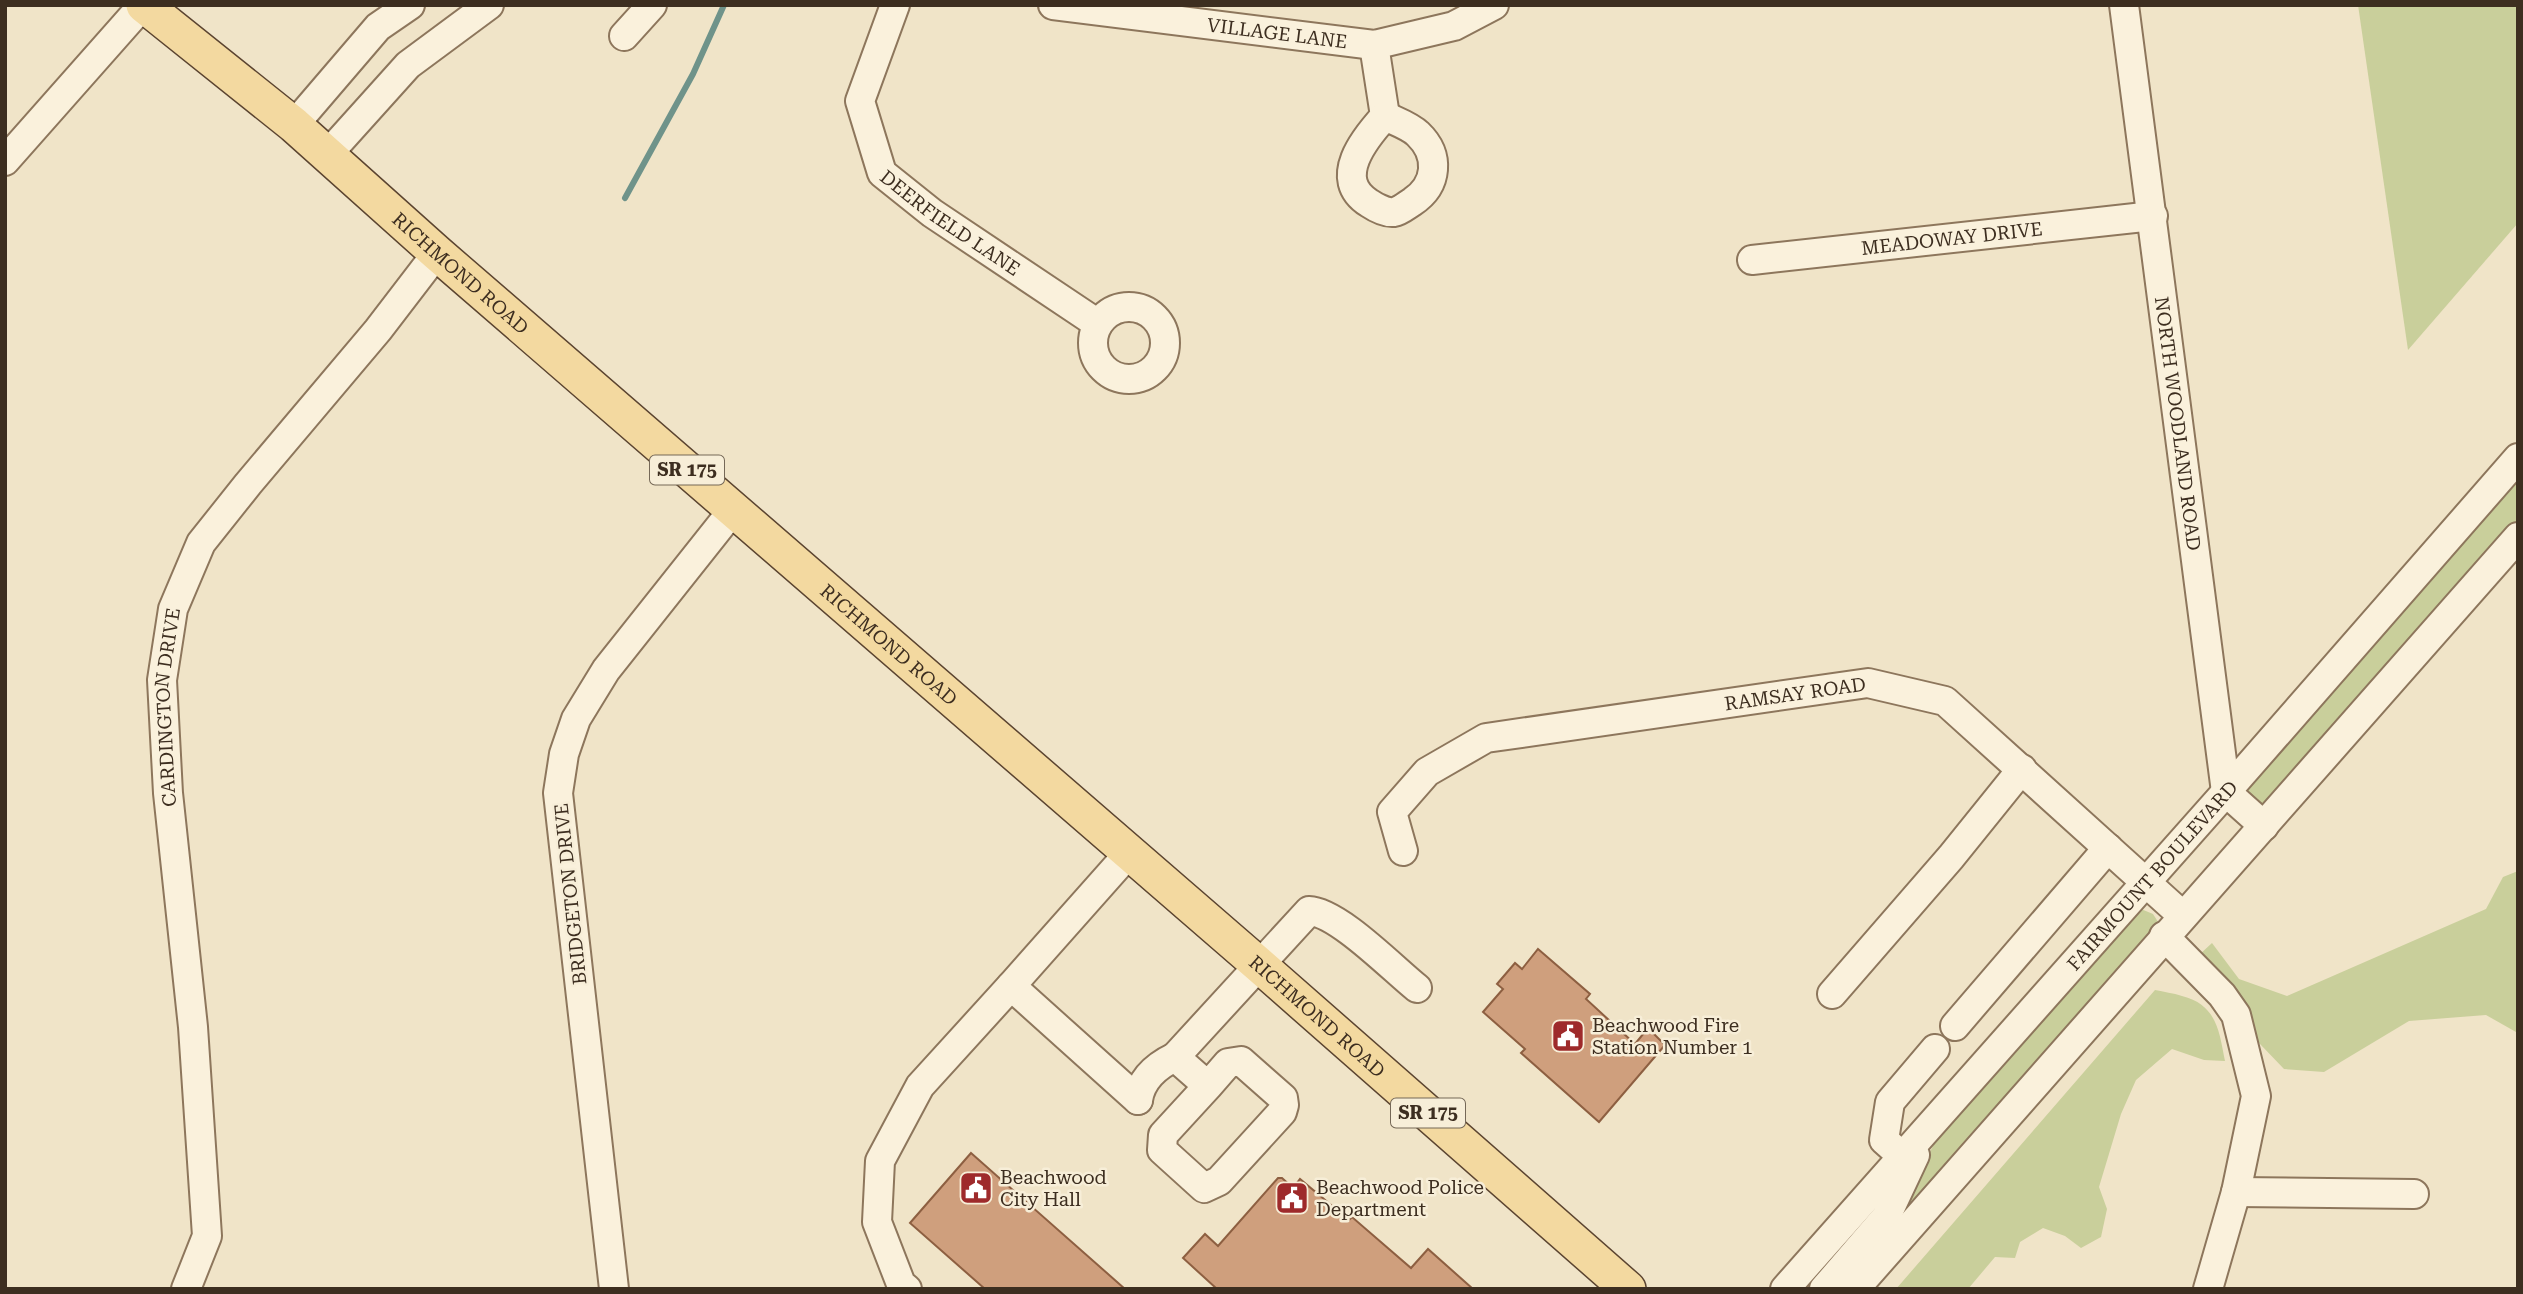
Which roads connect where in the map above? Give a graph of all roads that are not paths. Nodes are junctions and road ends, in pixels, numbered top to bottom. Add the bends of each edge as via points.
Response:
1 (143, 5) edge
2 (410, 5) edge
3 (489, 5) edge
4 (652, 5) edge
5 (895, 5) edge
6 (1053, 5) edge
7 (1494, 5) edge
8 (2124, 5) edge
9 (1450, 16) edge
10 (624, 36) dead end
11 (1374, 45) junction
12 (1385, 116) dead end
13 (294, 125) junction
14 (327, 155) junction
15 (5, 161) edge
16 (2153, 216) junction
17 (437, 253) junction
18 (1752, 260) dead end
19 (1098, 324) dead end
20 (2518, 458) edge
21 (733, 510) junction
22 (2518, 537) edge
23 (2022, 769) junction
24 (2226, 792) junction
25 (2264, 826) junction
26 (2108, 848) junction
27 (1402, 851) dead end
28 (1129, 853) junction
29 (2145, 882) junction
30 (2183, 916) junction
31 (2164, 936) junction
32 (1258, 964) junction
33 (1012, 986) junction
34 (1417, 988) dead end
35 (1832, 994) dead end
36 (1955, 1026) dead end
37 (1935, 1049) dead end
38 (1175, 1057) junction
39 (1208, 1086) junction
40 (1929, 1127) junction
41 (1902, 1156) junction
42 (2236, 1192) junction
43 (2414, 1194) dead end
44 (186, 1289) edge
45 (614, 1289) edge
46 (907, 1289) edge
47 (1628, 1289) edge
48 (1785, 1289) edge
49 (1824, 1289) edge
50 (1855, 1289) edge
51 (2208, 1289) edge

1 - 13 main road, RICHMOND ROAD / SR 175
1 - 15 street
2 - 13 street via 378,27
3 - 14 street via 408,65
4 - 10 street
5 - 19 street, DEERFIELD LANE via 860,101 882,173 932,213
6 - 11 street, VILLAGE LANE
7 - 9 street, VILLAGE LANE
8 - 16 street, NORTH WOODLAND ROAD
9 - 11 street, VILLAGE LANE
11 - 12 street
13 - 14 main road, RICHMOND ROAD / SR 175
14 - 17 main road, RICHMOND ROAD / SR 175
16 - 18 street, MEADOWAY DRIVE
16 - 24 street, NORTH WOODLAND ROAD
17 - 21 main road, RICHMOND ROAD / SR 175
17 - 44 street, CARDINGTON DRIVE via 201,543 173,609 162,680 168,793 207,1237
20 - 24 street, FAIRMOUNT BOULEVARD
21 - 28 main road, RICHMOND ROAD / SR 175
21 - 45 street, BRIDGETON DRIVE via 606,670 576,719 558,793
22 - 25 street
23 - 26 street, RAMSAY ROAD
23 - 27 street, RAMSAY ROAD via 1945,701 1868,682 1486,738 1427,772 1392,812
23 - 35 street
24 - 25 street
24 - 29 street, FAIRMOUNT BOULEVARD
25 - 30 street
26 - 29 street, RAMSAY ROAD
26 - 36 street
28 - 32 main road, RICHMOND ROAD / SR 175
28 - 33 street
29 - 30 street, RAMSAY ROAD
29 - 40 street, FAIRMOUNT BOULEVARD
30 - 31 street
31 - 42 street via 2236,1015 2256,1096
31 - 50 street
32 - 34 street via 1310,911 1318,911 1335,919
32 - 38 street
32 - 47 main road, RICHMOND ROAD / SR 175
33 - 38 street via 1138,1100 1140,1086 1160,1064
33 - 46 street via 920,1086 880,1161 877,1222
37 - 41 street via 1890,1102 1884,1140
38 - 39 street
39 - 39 street via 1163,1135 1161,1143 1162,1150 1204,1188 1219,1181 1284,1105 1283,1098 1241,1061 1228,1063
40 - 41 street, FAIRMOUNT BOULEVARD
40 - 49 street via 1886,1217
41 - 48 street, FAIRMOUNT BOULEVARD
42 - 43 street
42 - 51 street

